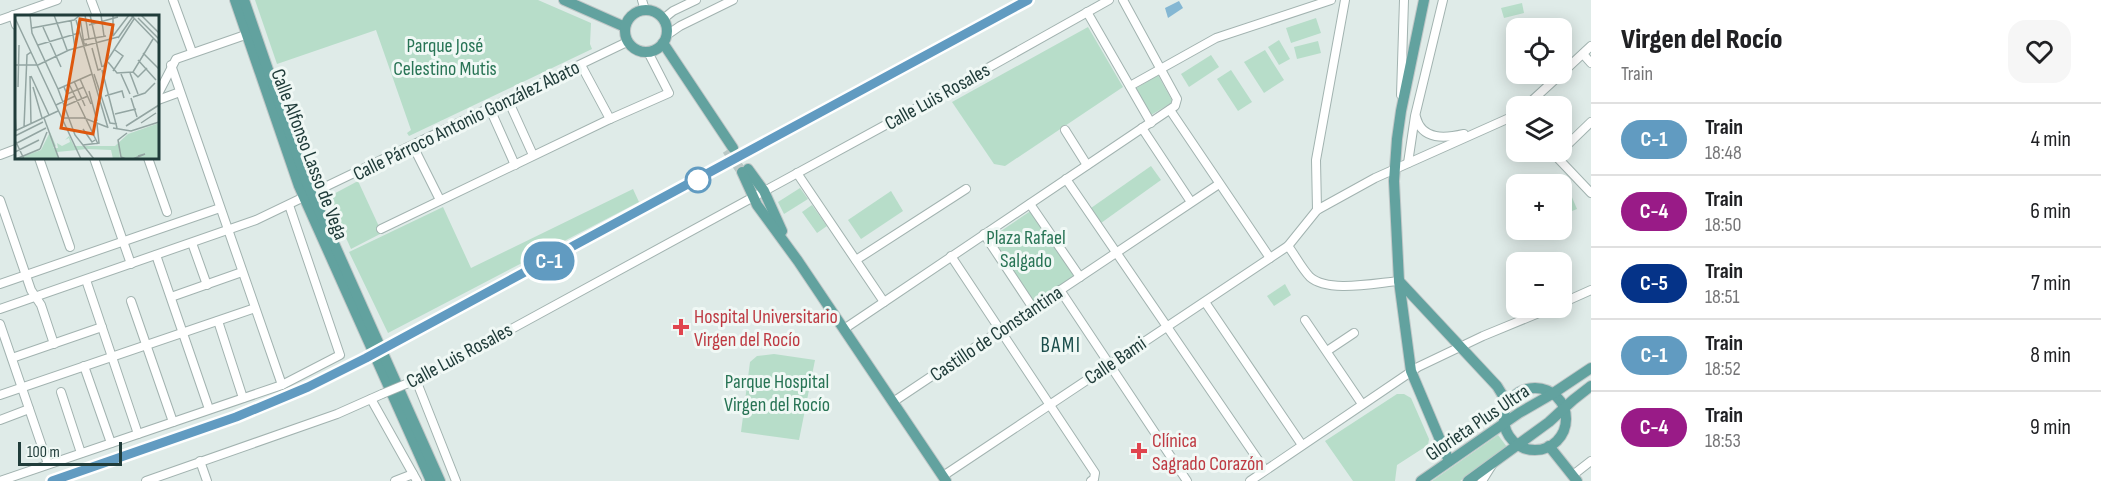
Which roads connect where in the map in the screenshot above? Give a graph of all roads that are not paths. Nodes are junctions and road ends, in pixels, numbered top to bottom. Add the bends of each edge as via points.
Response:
1 (57, 0) edge
2 (91, 0) edge
3 (173, 0) edge
4 (235, 0) edge
5 (244, 0) edge
6 (564, 0) edge
7 (696, 0) edge
8 (733, 0) edge
9 (1109, 0) edge
10 (1123, 0) edge
11 (1331, 0) edge
12 (1345, 0) edge
13 (1404, 0) edge
14 (1425, 0) edge
15 (1443, 0) edge
16 (644, 5) edge
17 (1087, 12) junction
18 (13, 15) junction
19 (97, 15) edge
20 (663, 19) junction
21 (0, 20) edge
22 (15, 22) edge
23 (625, 27) junction
24 (251, 33) junction
25 (627, 42) junction
26 (659, 45) junction
27 (1591, 46) edge
28 (192, 52) junction
29 (1583, 54) junction
30 (1591, 63) edge
31 (581, 64) junction
32 (1572, 64) edge
33 (171, 65) junction
34 (1161, 69) junction
35 (1549, 84) edge
36 (1130, 86) junction
37 (159, 92) edge
38 (180, 92) junction
39 (1537, 96) edge
40 (159, 100) edge
41 (508, 100) junction
42 (490, 109) junction
43 (1170, 110) junction
44 (1401, 111) junction
45 (1415, 116) junction
46 (610, 119) junction
47 (1506, 120) edge
48 (1151, 123) junction
49 (1590, 125) edge
50 (1142, 129) junction
51 (1485, 129) junction
52 (1065, 130) dead end
53 (1572, 140) edge
54 (413, 146) junction
55 (15, 149) edge
56 (730, 149) tunnel mouth
57 (0, 155) edge
58 (533, 155) junction
59 (39, 159) edge
60 (94, 159) edge
61 (148, 159) edge
62 (1565, 162) edge
63 (1408, 163) junction
64 (515, 165) junction
65 (1087, 165) junction
66 (1394, 170) junction
67 (745, 171) tunnel mouth
68 (797, 173) junction
69 (1066, 179) junction
70 (1220, 183) junction
71 (966, 189) dead end
72 (758, 194) junction
73 (1591, 194) edge
74 (308, 196) junction
75 (0, 200) edge
76 (440, 200) junction
77 (1191, 202) junction
78 (1030, 204) junction
79 (289, 205) junction
80 (220, 208) junction
81 (1317, 210) junction
82 (166, 212) dead end
83 (381, 229) dead end
84 (228, 231) junction
85 (984, 234) junction
86 (123, 242) junction
87 (192, 243) junction
88 (1288, 246) junction
89 (70, 247) dead end
90 (1117, 253) junction
91 (156, 255) junction
92 (951, 256) junction
93 (1270, 258) junction
94 (856, 260) junction
95 (131, 264) junction
96 (242, 272) junction
97 (26, 275) junction
98 (1080, 277) junction
99 (86, 280) junction
100 (1398, 281) junction
101 (0, 284) edge
102 (207, 285) junction
103 (1060, 290) junction
104 (1591, 290) edge
105 (36, 297) junction
106 (171, 297) junction
107 (1572, 299) edge
108 (131, 301) dead end
109 (885, 302) junction
110 (1205, 302) junction
111 (255, 308) junction
112 (1033, 308) junction
113 (0, 309) edge
114 (1527, 318) edge
115 (1305, 320) dead end
116 (218, 321) junction
117 (0, 324) edge
118 (1166, 326) junction
119 (102, 327) junction
120 (844, 329) junction
121 (1000, 330) junction
122 (183, 333) junction
123 (1354, 333) dead end
124 (54, 344) junction
125 (147, 345) junction
126 (1460, 346) junction
127 (1327, 351) junction
128 (112, 357) junction
129 (12, 358) junction
130 (1110, 363) junction
131 (84, 366) junction
132 (1591, 368) edge
133 (1411, 371) junction
134 (416, 380) junction
135 (282, 385) junction
136 (1497, 386) junction
137 (1591, 386) edge
138 (22, 388) junction
139 (61, 392) dead end
140 (1522, 392) junction
141 (1552, 394) junction
142 (0, 395) edge
143 (243, 398) junction
144 (371, 399) junction
145 (893, 402) junction
146 (1362, 404) junction
147 (1508, 404) junction
148 (1049, 406) junction
149 (209, 409) junction
150 (1563, 409) junction
151 (29, 410) junction
152 (404, 412) junction
153 (0, 420) edge
154 (173, 422) junction
155 (1504, 423) junction
156 (138, 434) junction
157 (111, 443) junction
158 (1302, 445) junction
159 (1518, 446) junction
160 (1554, 447) junction
161 (81, 453) junction
162 (200, 461) junction
163 (1449, 461) junction
164 (1591, 461) edge
165 (48, 465) junction
166 (1492, 465) junction
167 (1265, 470) junction
168 (11, 478) edge
169 (415, 478) edge
170 (945, 478) edge
171 (1575, 478) edge
172 (1093, 479) edge
173 (0, 481) edge
174 (146, 481) edge
175 (207, 481) edge
176 (395, 481) edge
177 (431, 481) edge
178 (440, 481) edge
179 (456, 481) edge
180 (1187, 481) edge
181 (1250, 481) edge
182 (1421, 481) edge
183 (1468, 481) edge
184 (1482, 481) edge

1 - 18 street
2 - 19 street
3 - 28 street
4 - 24 main road, Calle Alfonso Lasso de Vega
5 - 24 main road, Calle Alfonso Lasso de Vega
6 - 23 main road
7 - 20 street
8 - 26 street via 680,26
9 - 17 street, Calle Luis Rosales
10 - 34 street
11 - 34 street via 1216,38
12 - 81 street via 1316,160
13 - 44 street
14 - 44 main road
15 - 45 street
16 - 20 main road
16 - 23 main road
17 - 36 street
17 - 68 street, Calle Luis Rosales
18 - 21 street
18 - 22 street
20 - 26 main road
23 - 25 main road
24 - 28 street
24 - 74 main road, Calle Alfonso Lasso de Vega
25 - 26 main road via 636,50
25 - 31 street, Calle Párroco Antonio González Abato
26 - 46 street via 669,93
26 - 56 main road
27 - 29 street
28 - 33 street
29 - 30 street
29 - 32 street
31 - 41 street, Calle Párroco Antonio González Abato
31 - 46 street
33 - 37 street
33 - 38 street
34 - 36 street
34 - 43 street via 1177,99
35 - 39 street
36 - 48 street
38 - 40 street
38 - 80 street
41 - 42 street, Calle Párroco Antonio González Abato
41 - 58 street
42 - 54 street, Calle Párroco Antonio González Abato
42 - 64 street
43 - 48 street
43 - 70 street
44 - 66 main road
45 - 51 street via 1424,132 1436,137
45 - 63 street
46 - 58 street
47 - 51 street
48 - 50 street
49 - 53 street
50 - 65 street
50 - 77 street
51 - 63 street
52 - 65 street
54 - 74 street, Calle Párroco Antonio González Abato
54 - 76 street
55 - 57 street
58 - 64 street
59 - 89 street
60 - 86 street
61 - 82 street
62 - 73 street
63 - 66 street
64 - 76 street
65 - 69 street
66 - 81 street
66 - 100 main road
67 - 72 main road
68 - 72 street, Calle Luis Rosales
68 - 94 street
69 - 78 street
69 - 90 street
70 - 77 street, Castillo de Constantina
70 - 93 street
71 - 94 street
72 - 120 main road
72 - 134 street, Calle Luis Rosales
74 - 79 street, Calle Párroco Antonio González Abato
74 - 152 main road, Calle Alfonso Lasso de Vega
75 - 97 street
76 - 83 street
77 - 90 street, Castillo de Constantina
78 - 85 street
78 - 98 street
79 - 84 street, Calle Párroco Antonio González Abato
79 - 135 street via 340,355
80 - 84 street
80 - 86 street
81 - 88 street, Calle Bami
84 - 87 street, Calle Párroco Antonio González Abato
84 - 96 street
85 - 92 street
85 - 112 street
86 - 95 street
86 - 97 street
87 - 91 street, Calle Párroco Antonio González Abato
87 - 102 street
88 - 93 street, Calle Bami
88 - 100 street via 1310,277 1324,285
90 - 98 street, Castillo de Constantina
90 - 118 street
91 - 95 street, Calle Párroco Antonio González Abato
91 - 106 street
92 - 109 street
92 - 121 street
93 - 110 street, Calle Bami
94 - 109 street
95 - 99 street, Calle Párroco Antonio González Abato
96 - 102 street
96 - 111 street
97 - 101 street
97 - 105 street
98 - 103 street, Castillo de Constantina
99 - 105 street, Calle Párroco Antonio González Abato
99 - 119 street
100 - 126 main road
100 - 133 main road
102 - 106 street
103 - 112 street, Castillo de Constantina
103 - 130 street
104 - 107 street
105 - 113 street, Calle Párroco Antonio González Abato
105 - 124 street
106 - 122 street
108 - 125 street
109 - 120 street
110 - 118 street, Calle Bami
110 - 158 street
111 - 116 street
111 - 135 street
112 - 121 street, Castillo de Constantina
114 - 126 street
115 - 127 street
116 - 122 street
116 - 143 street
117 - 129 street
118 - 130 street, Calle Bami
118 - 167 street
119 - 124 street
119 - 128 street
120 - 145 main road
121 - 145 street, Castillo de Constantina
121 - 148 street
122 - 125 street
122 - 149 street
123 - 127 street
124 - 129 street
125 - 128 street
125 - 154 street
126 - 133 street
126 - 136 main road
127 - 146 street
128 - 131 street
128 - 156 street
129 - 138 street
130 - 148 street, Calle Bami
130 - 180 street
131 - 138 street
131 - 157 street
132 - 141 main road, Glorieta Plus Ultra
133 - 146 street
133 - 163 main road
134 - 144 street, Calle Luis Rosales, bridge
134 - 179 street
135 - 143 street
136 - 140 main road
136 - 147 main road
137 - 150 main road, Glorieta Plus Ultra
138 - 142 street
138 - 151 street
139 - 161 street
140 - 141 main road via 1536,389
140 - 147 main road
141 - 150 main road
141 - 155 main road, Glorieta Plus Ultra
143 - 149 street
144 - 162 street, Calle Luis Rosales
144 - 169 street
145 - 170 main road
146 - 158 street
147 - 155 main road
148 - 170 street, Calle Bami
148 - 172 street
149 - 154 street
150 - 159 main road, Glorieta Plus Ultra
150 - 160 main road via 1565,426
151 - 153 street
151 - 165 street
152 - 177 main road
152 - 178 main road
154 - 156 street
155 - 159 main road
155 - 163 main road, Glorieta Plus Ultra
156 - 157 street
157 - 161 street
158 - 167 street
159 - 160 main road via 1534,450
159 - 166 main road, Glorieta Plus Ultra
160 - 171 main road
161 - 165 street
162 - 174 street, Calle Luis Rosales
162 - 175 street
163 - 182 main road, Glorieta Plus Ultra
164 - 171 street
165 - 168 street
166 - 183 main road, Glorieta Plus Ultra
166 - 184 street
167 - 181 street
168 - 173 street
169 - 176 street

